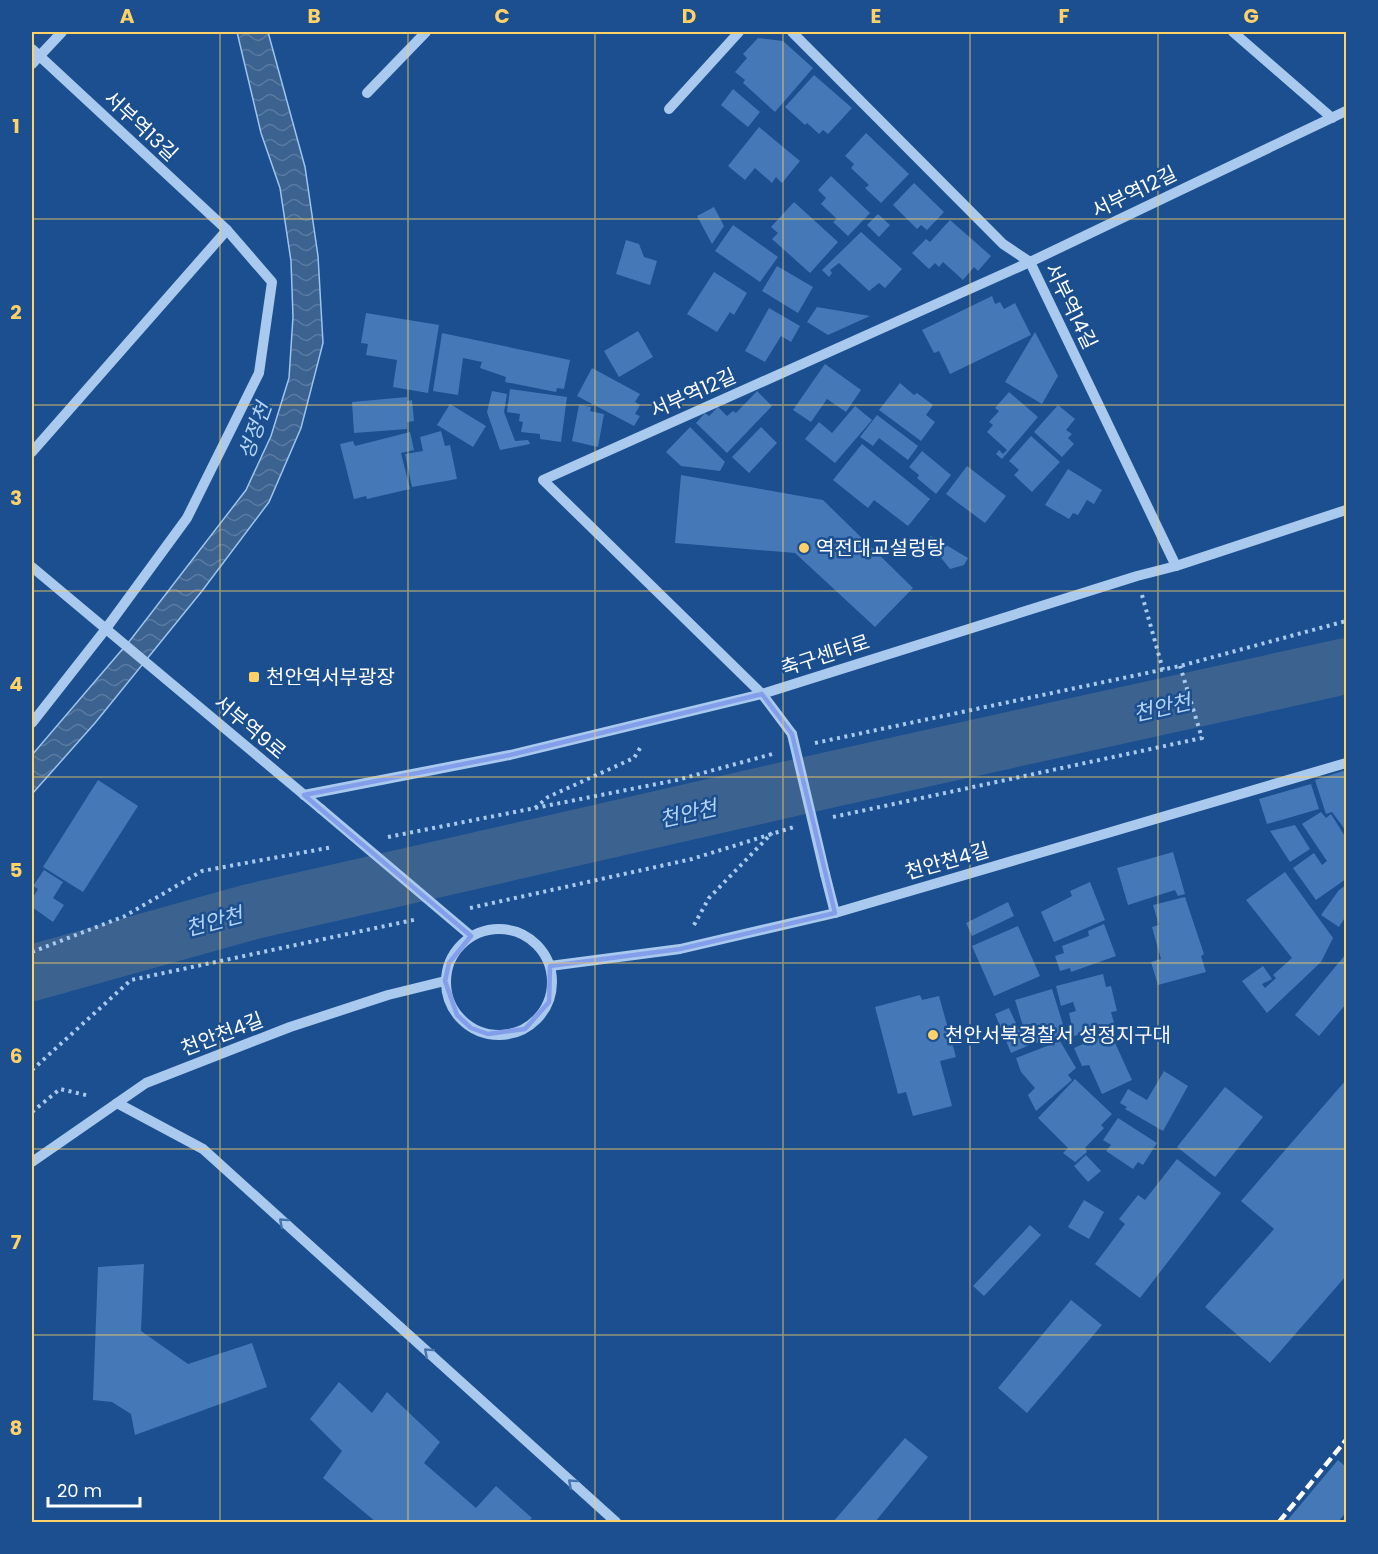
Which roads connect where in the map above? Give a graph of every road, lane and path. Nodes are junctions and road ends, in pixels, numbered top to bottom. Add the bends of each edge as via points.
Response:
1 (62, 32) edge
2 (426, 32) edge
3 (739, 32) edge
4 (792, 32) edge
5 (1233, 32) edge
6 (34, 56) edge
7 (367, 93) dead end
8 (669, 109) dead end
9 (1347, 111) edge
10 (1332, 118) junction
11 (227, 230) junction
12 (1030, 262) junction
13 (32, 452) edge
14 (1347, 510) edge
15 (1176, 566) junction
16 (32, 567) edge
17 (1137, 576) junction
18 (1347, 621) edge
19 (105, 630) junction
20 (1180, 666) junction
21 (1163, 670) junction
22 (762, 694) junction
23 (659, 719) junction
24 (32, 723) edge
25 (803, 746) dead end
26 (780, 752) dead end
27 (1347, 763) edge
28 (304, 795) junction
29 (534, 809) junction
30 (830, 817) dead end
31 (796, 826) dead end
32 (773, 833) junction
33 (378, 839) dead end
34 (343, 845) dead end
35 (464, 910) dead end
36 (835, 913) junction
37 (430, 917) dead end
38 (471, 936) junction
39 (680, 949) junction
40 (32, 952) edge
41 (550, 966) junction
42 (445, 981) junction
43 (32, 1070) edge
44 (117, 1103) junction
45 (32, 1112) edge
46 (32, 1162) edge
47 (616, 1522) edge

1 - 6 street
2 - 7 street
3 - 8 street
4 - 12 street, 서부역14길 via 1003,244
5 - 10 street
6 - 11 street, 서부역13길
9 - 10 street, 서부역12길
10 - 12 street, 서부역12길
11 - 13 street
11 - 19 street, 서부역13길 via 272,282 259,374 187,518
12 - 15 street, 서부역14길
12 - 22 street, 서부역12길 via 543,480
14 - 15 street, 축구센터로
15 - 17 street, 축구센터로
16 - 19 street
17 - 21 path
17 - 22 street, 축구센터로
18 - 20 path
19 - 24 street, 서부역13길
19 - 28 street, 서부역9로
20 - 21 path
20 - 30 path via 1202,738
21 - 25 path
22 - 23 street, 축구센터로
22 - 36 street, 서부역12길, bridge via 792,734
23 - 28 street, 축구센터로 via 510,755
23 - 29 path via 634,758 548,797
26 - 29 path via 677,780
27 - 36 street, 천안천4길
28 - 38 street, 서부역9로, bridge
29 - 33 path
31 - 32 path
32 - 35 path via 692,859
32 - 39 path via 709,898
34 - 40 path via 202,871 125,916
36 - 39 street, 천안천4길
37 - 43 path via 131,980
38 - 41 street via 502,928 518,931 543,951
38 - 42 street via 457,948
39 - 41 street, 천안천4길
41 - 42 street via 553,984 549,1002 525,1029 507,1035 471,1028 457,1015
42 - 44 street, 천안천4길 via 388,995 290,1028 147,1083
44 - 45 path via 60,1089
44 - 46 street, 천안천4길
47 -> 44 street via 203,1149

